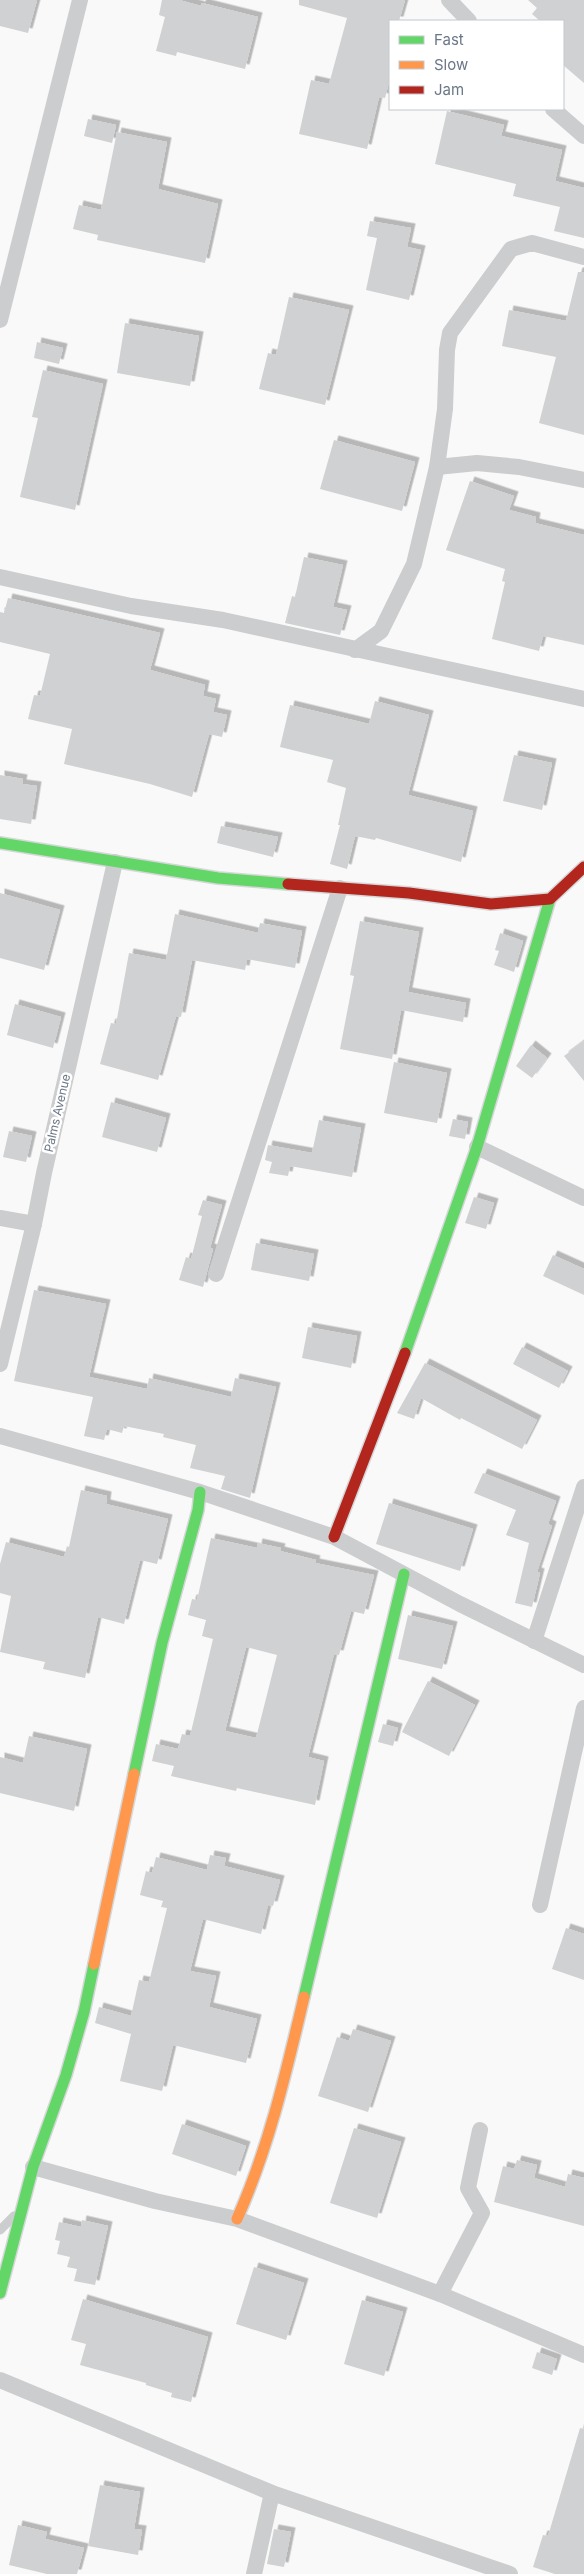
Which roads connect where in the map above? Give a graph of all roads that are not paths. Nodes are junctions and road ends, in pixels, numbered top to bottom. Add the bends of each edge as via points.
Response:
1 (80, 0) edge
2 (449, 0) edge
3 (469, 20) edge
4 (553, 110) edge
5 (584, 136) edge
6 (584, 257) edge
7 (0, 320) edge
8 (437, 467) junction
9 (584, 480) edge
10 (0, 578) edge
11 (356, 650) junction
12 (584, 699) edge
13 (0, 843) edge
14 (115, 862) junction
15 (584, 866) edge
16 (340, 888) junction
17 (550, 899) junction
18 (477, 1147) junction
19 (584, 1198) edge
20 (0, 1218) edge
21 (34, 1224) junction
22 (216, 1274) dead end
23 (0, 1364) edge
24 (0, 1436) edge
25 (584, 1487) edge
26 (200, 1492) junction
27 (334, 1537) junction
28 (404, 1574) junction
29 (534, 1641) junction
30 (584, 1665) edge
31 (584, 1708) edge
32 (540, 1905) dead end
33 (480, 2130) dead end
34 (33, 2167) junction
35 (23, 2208) junction
36 (237, 2219) junction
37 (0, 2230) edge
38 (0, 2293) edge
39 (440, 2294) junction
40 (584, 2356) edge
41 (0, 2380) edge
42 (272, 2493) junction
43 (487, 2570) edge
44 (254, 2574) edge
45 (510, 2574) edge

1 - 7 street
2 - 3 street
4 - 5 street
6 - 8 street via 532,243 511,249 450,333
8 - 9 street via 477,463 519,467
8 - 11 street via 414,564 381,631
10 - 11 street via 132,606 224,620
11 - 12 street
13 - 14 street
14 - 16 street via 218,878
14 - 21 street, Palms Avenue
15 - 17 street
16 - 17 street via 490,904
16 - 22 street
17 - 18 street
18 - 19 street
18 - 27 street via 418,1319
20 - 21 street
21 - 23 street, Palms Avenue
24 - 26 street
25 - 29 street
26 - 27 street
26 - 34 street via 162,1643 84,2012 66,2075
27 - 28 street
28 - 29 street
28 - 36 street via 277,2112 257,2174
29 - 30 street
31 - 32 street
33 - 39 street via 468,2188 482,2213
34 - 35 street
34 - 36 street via 155,2201
35 - 37 lane
35 - 38 street
36 - 39 street
39 - 40 street
41 - 42 street
42 - 43 street
42 - 44 street
43 - 45 street

